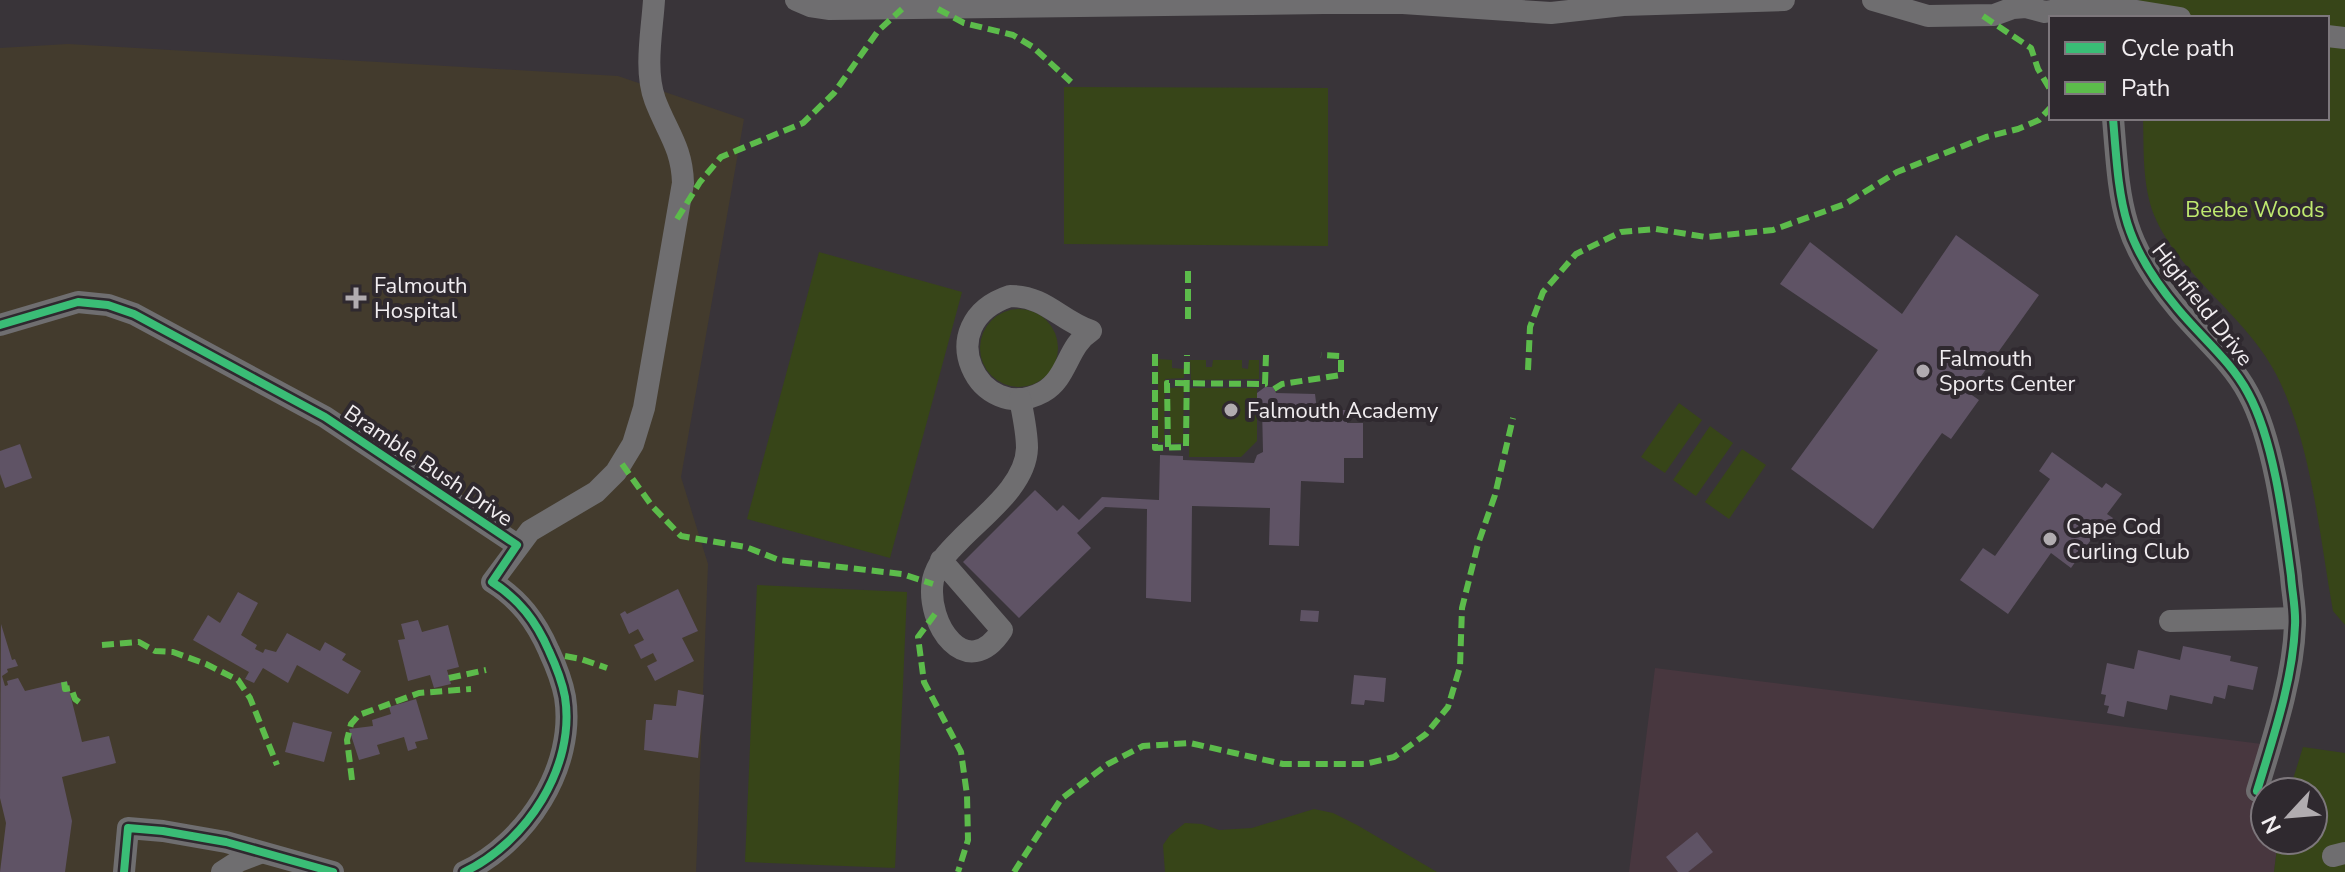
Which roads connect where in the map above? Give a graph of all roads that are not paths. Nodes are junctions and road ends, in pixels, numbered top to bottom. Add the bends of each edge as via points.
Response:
1 (654, 0) edge
2 (796, 0) edge
3 (1784, 0) edge
4 (1873, 0) edge
5 (2111, 8) edge
6 (2166, 16) edge
7 (2113, 120) edge
8 (0, 325) edge
9 (1020, 399) junction
10 (517, 545) junction
11 (941, 560) dead end
12 (2295, 618) junction
13 (2170, 621) dead end
14 (2262, 776) edge
15 (260, 853) junction
16 (124, 872) edge
17 (222, 872) edge
18 (333, 872) edge
19 (464, 872) edge

1 - 10 street via 650,79 677,142 683,183 644,408 633,444 609,481 536,526
2 - 3 street via 830,9 1403,3 1551,13 1631,4
4 - 5 street via 1928,16 1994,15 2013,8
5 - 6 street
7 - 12 street, Highfield Drive via 2119,195 2135,247 2169,298 2235,373 2257,412 2284,518
8 - 10 street, Bramble Bush Drive via 78,302 134,314 325,417
9 - 9 street via 1055,384 1080,338 1091,331 1062,319 1039,300 1010,296 980,313 967,350 971,369 983,385
9 - 11 street via 1027,448 1016,482
10 - 19 street, Bramble Bush Drive via 492,582 523,606 544,638 565,698 563,749 535,811 500,850
12 - 13 street
12 - 14 street, Highfield Drive via 2281,711
15 - 16 street via 226,842 128,828
15 - 17 street
15 - 18 street

